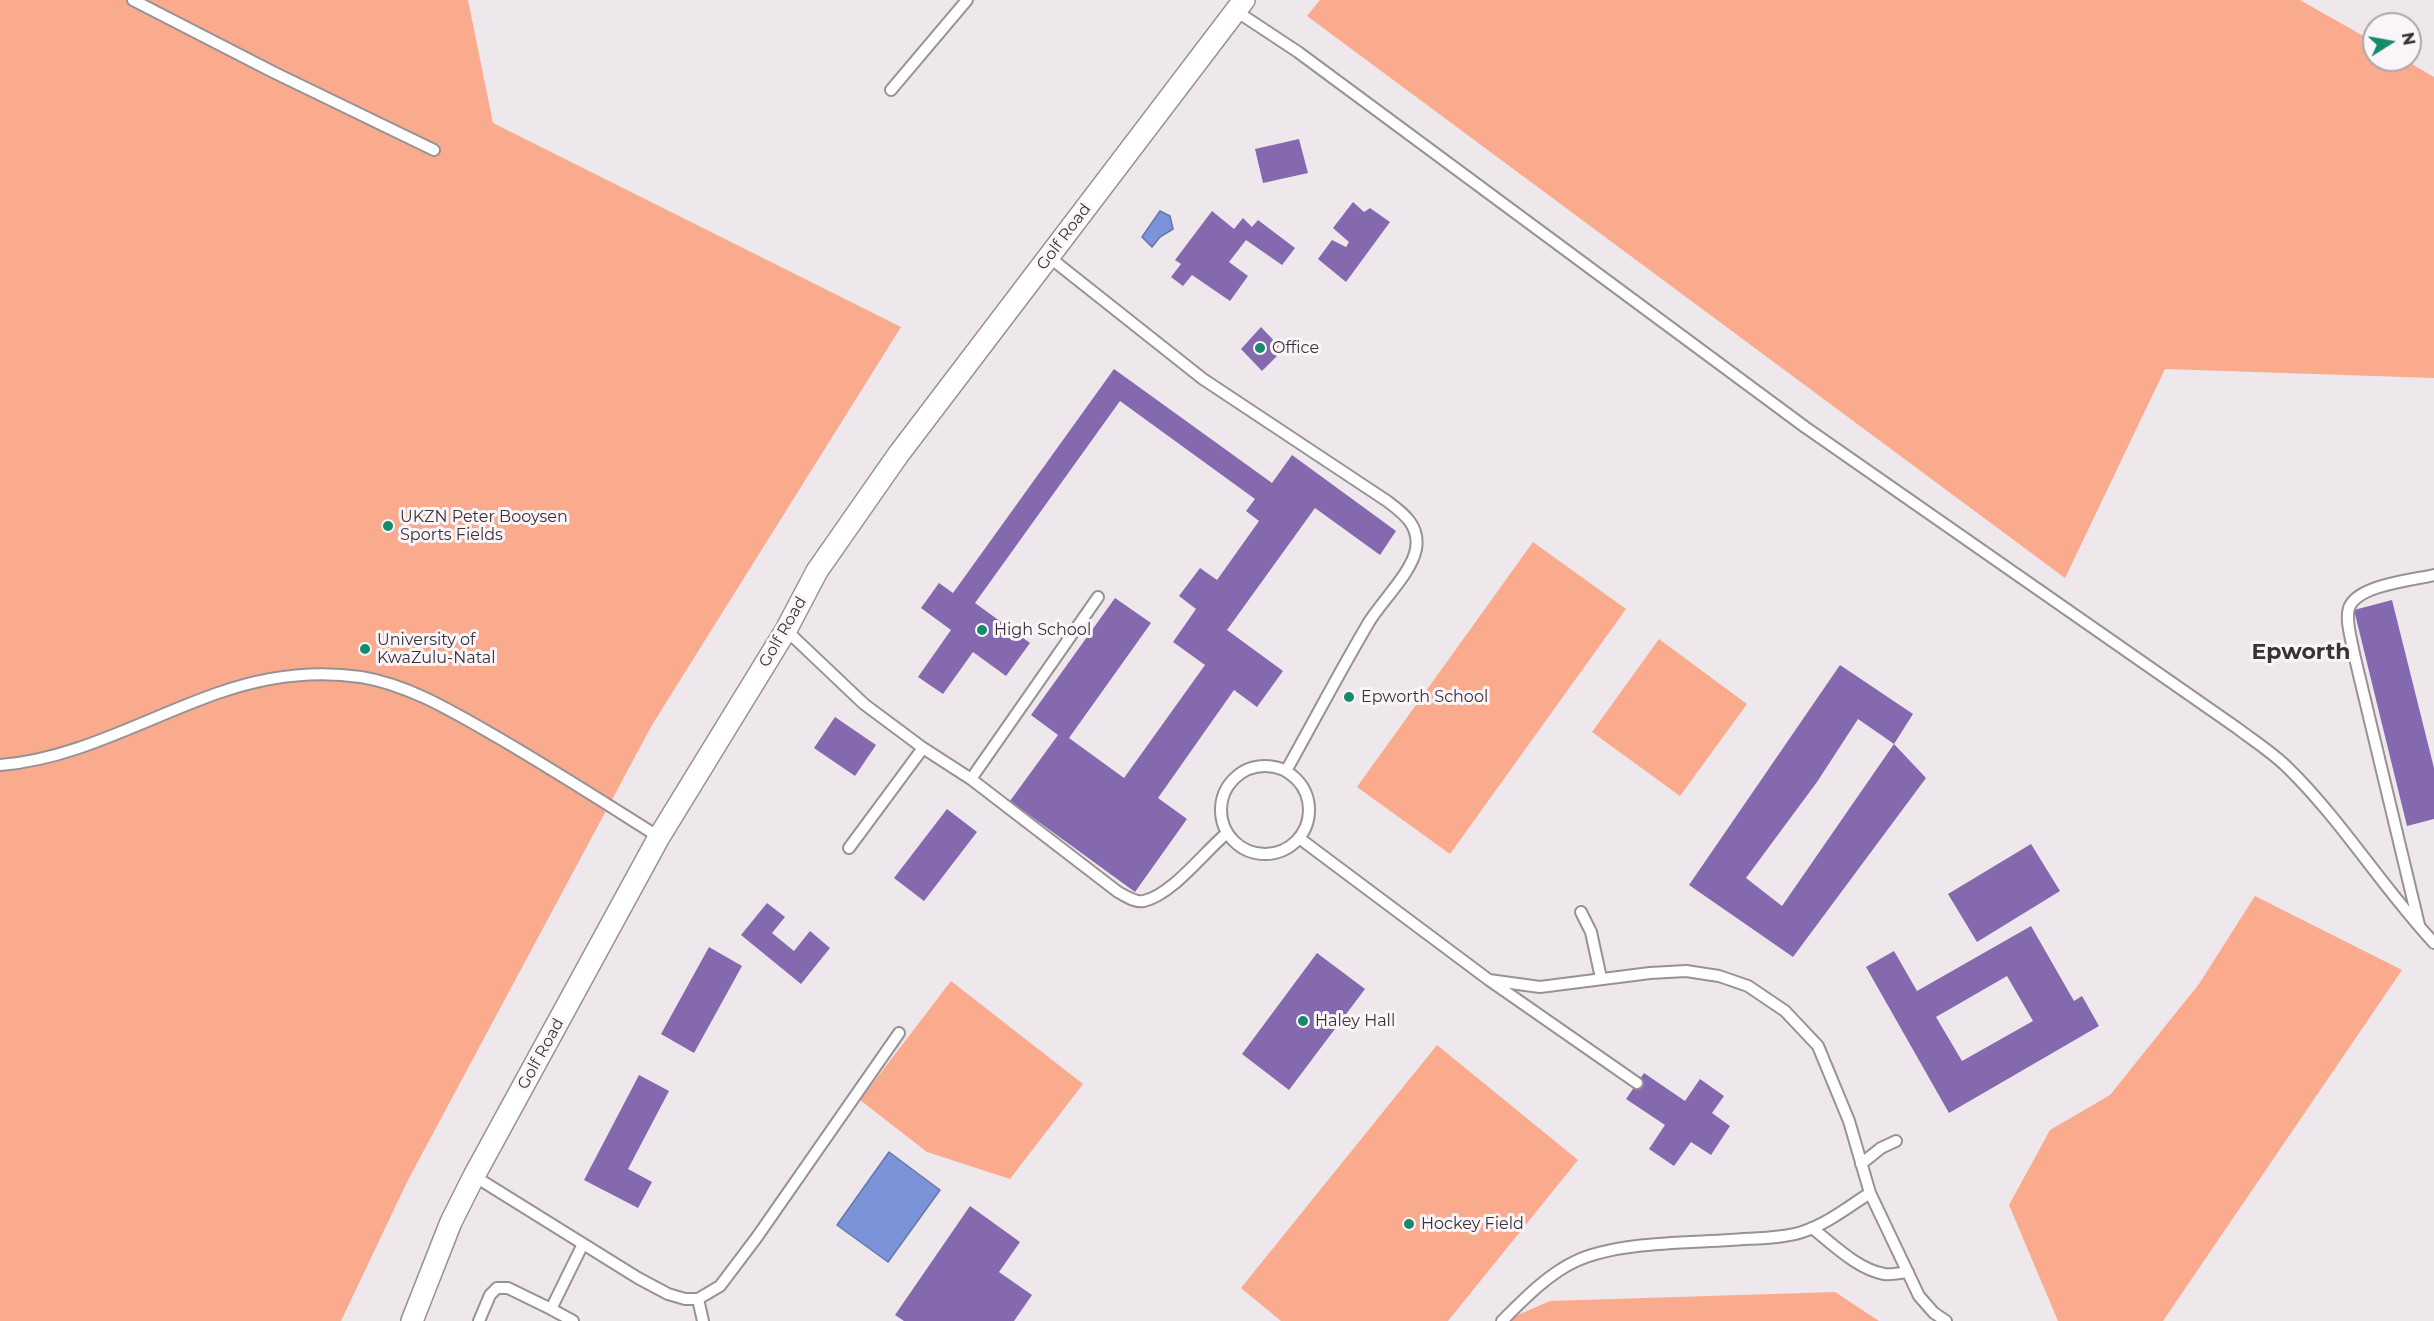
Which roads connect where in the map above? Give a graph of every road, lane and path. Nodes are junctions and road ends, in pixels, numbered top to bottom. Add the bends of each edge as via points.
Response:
1 (134, 0) edge
2 (967, 0) edge
3 (1240, 6) edge
4 (891, 90) dead end
5 (434, 150) dead end
6 (1049, 257) junction
7 (2434, 575) edge
8 (1098, 597) dead end
9 (786, 630) junction
10 (923, 748) junction
11 (0, 765) edge
12 (1286, 771) junction
13 (971, 779) junction
14 (1227, 833) junction
15 (659, 837) junction
16 (1299, 838) junction
17 (849, 848) dead end
18 (1581, 912) dead end
19 (2420, 928) junction
20 (2434, 943) edge
21 (1601, 978) junction
22 (1489, 980) junction
23 (899, 1033) dead end
24 (1637, 1083) dead end
25 (1896, 1141) dead end
26 (1861, 1164) junction
27 (474, 1176) junction
28 (1870, 1193) junction
29 (1812, 1228) junction
30 (583, 1244) junction
31 (1908, 1272) junction
32 (698, 1299) junction
33 (551, 1309) junction
34 (412, 1321) edge
35 (478, 1321) edge
36 (573, 1321) edge
37 (703, 1321) edge
38 (1502, 1321) edge
39 (1946, 1321) edge

1 - 5 lane
2 - 4 lane
3 - 6 street, Golf Road
3 - 19 lane via 1805,427 2278,760 2326,809
6 - 9 street, Golf Road via 898,455 818,571
6 - 12 lane via 1203,379 1387,501 1408,517 1415,529 1416,549 1408,566 1370,621
7 - 19 lane via 2366,592 2349,609 2354,654
8 - 13 lane
9 - 10 lane via 864,704
9 - 15 street, Golf Road
10 - 13 lane
10 - 17 lane
11 - 15 lane via 26,763 83,746 245,683 289,676 361,677 406,689 474,724
12 - 14 lane via 1258,766 1233,779 1224,791 1221,805
12 - 16 lane via 1298,781 1308,802 1307,825
13 - 14 lane via 1133,900 1144,901 1183,877
14 - 16 lane via 1236,844 1261,854 1288,848
15 - 27 street, Golf Road
16 - 22 lane
18 - 21 lane via 1591,932
19 - 20 lane
21 - 22 lane via 1540,987
21 - 26 lane via 1686,970 1748,986 1785,1011 1818,1046 1849,1121
22 - 24 lane
23 - 32 lane via 798,1181 720,1286
25 - 26 lane
26 - 28 lane
27 - 30 lane
27 - 34 street, Golf Road via 451,1222
28 - 29 lane
28 - 31 lane
29 - 31 lane via 1872,1270
29 - 38 lane via 1772,1237 1657,1245 1596,1254 1556,1273
30 - 32 lane via 668,1294
30 - 33 lane
31 - 39 lane via 1919,1296
32 - 37 lane
33 - 35 lane via 508,1288 497,1288
33 - 36 lane

